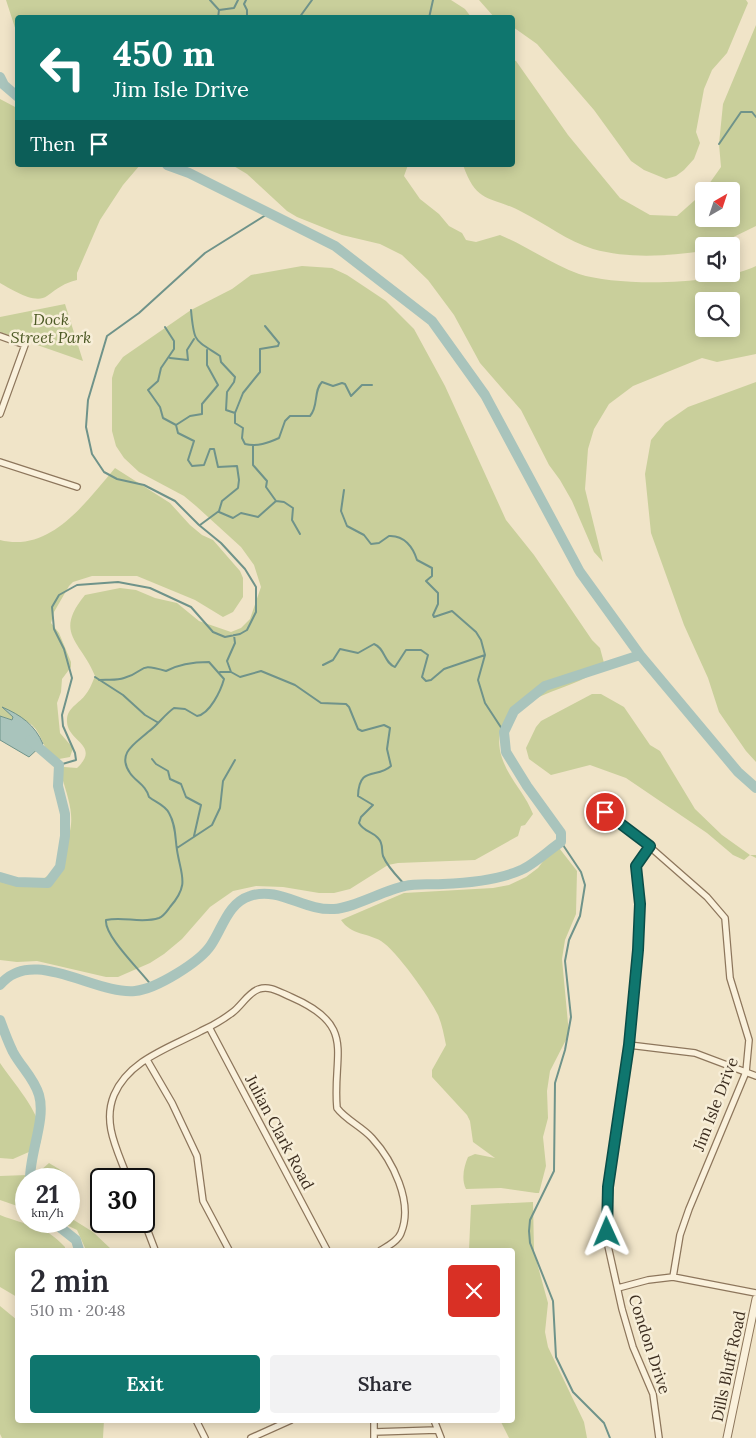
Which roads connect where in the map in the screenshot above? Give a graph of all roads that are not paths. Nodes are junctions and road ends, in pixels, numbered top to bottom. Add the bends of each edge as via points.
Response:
1 (0, 336) edge
2 (0, 414) edge
3 (0, 462) edge
4 (77, 487) dead end
5 (605, 812) dead end
6 (650, 846) junction
7 (209, 1027) junction
8 (629, 1045) junction
9 (147, 1060) junction
10 (746, 1072) junction
11 (756, 1076) edge
12 (124, 1168) edge
13 (149, 1233) edge
14 (154, 1248) edge
15 (228, 1248) edge
16 (325, 1248) edge
17 (384, 1248) edge
18 (673, 1277) junction
19 (618, 1288) junction
20 (756, 1293) edge
21 (756, 1299) edge
22 (198, 1423) edge
23 (285, 1423) edge
24 (435, 1423) edge
25 (437, 1430) junction
26 (374, 1435) edge
27 (205, 1438) edge
28 (251, 1438) edge
29 (441, 1438) edge
30 (659, 1438) edge
31 (727, 1438) edge

1 - 2 street via 25,345
3 - 4 street
5 - 6 street, Jim Isle Drive
6 - 8 street, Condon Drive via 636,866 640,904
6 - 10 street, Jim Isle Drive via 707,897 725,918 730,978 749,1040
7 - 9 street
7 - 16 street, Julian Clark Road
7 - 17 street via 233,1012 259,989 267,988 308,1004 323,1015 337,1039 337,1108 383,1151 406,1210 401,1234
8 - 10 street via 695,1053
8 - 19 street, Condon Drive via 607,1194 608,1246
9 - 12 street via 135,1065 124,1079 108,1119
9 - 15 street via 197,1156 203,1201
10 - 11 street
10 - 18 street, Jim Isle Drive via 680,1235
13 - 14 street
18 - 19 street
18 - 20 street
19 - 30 street, Condon Drive via 632,1347 653,1394
21 - 31 street, Dills Bluff Road
22 - 27 street
23 - 28 street
24 - 25 street
25 - 26 street
25 - 29 street

